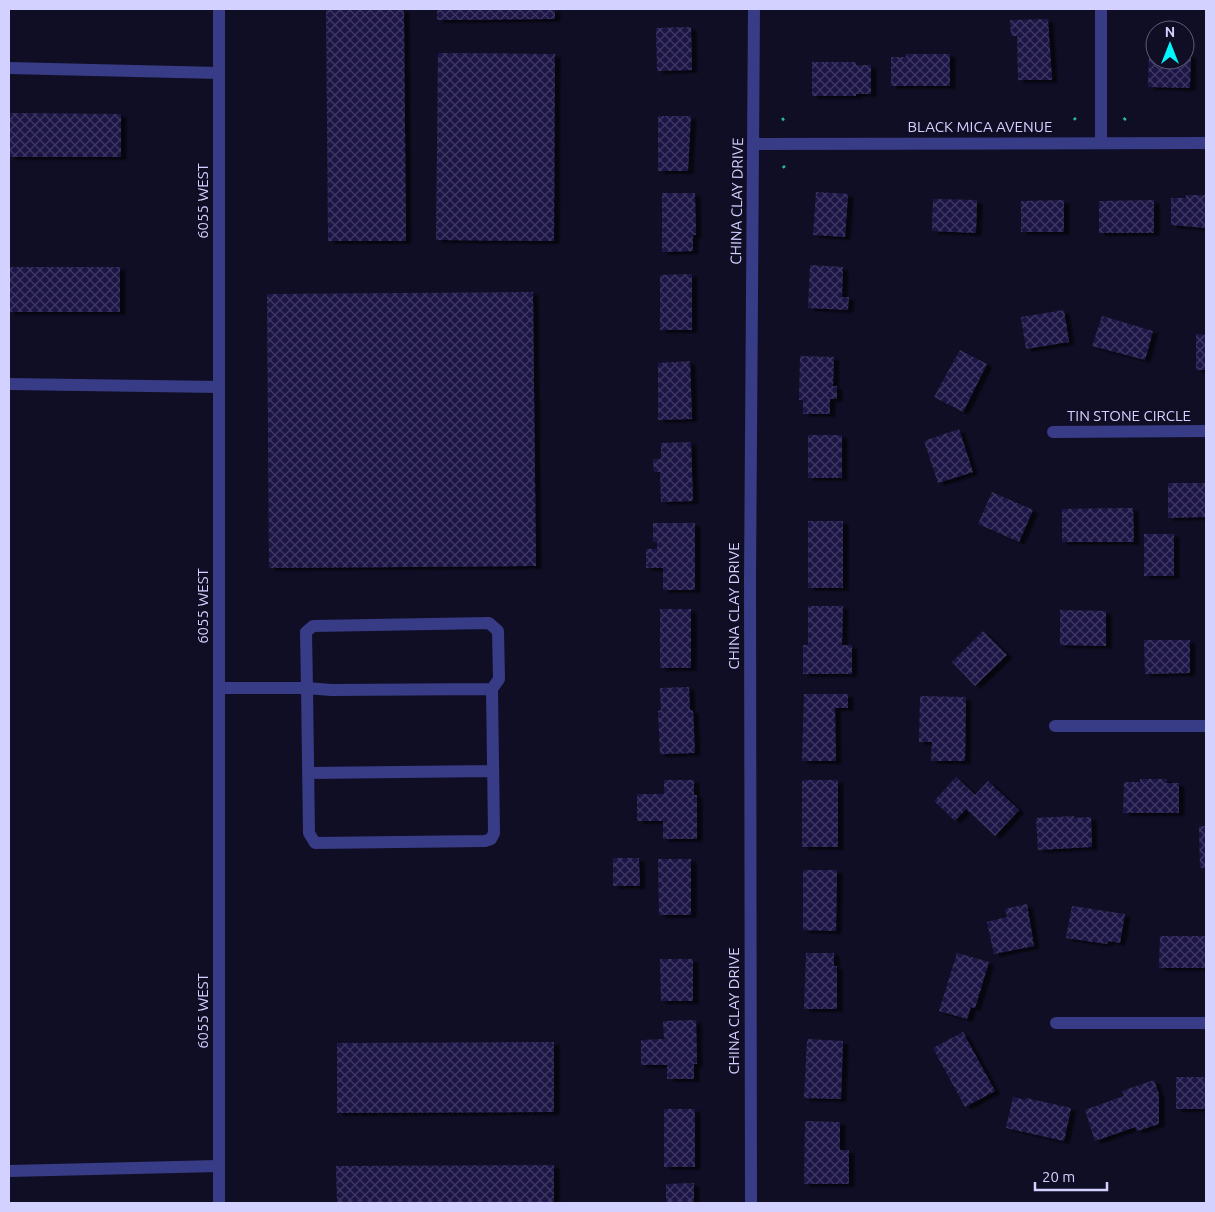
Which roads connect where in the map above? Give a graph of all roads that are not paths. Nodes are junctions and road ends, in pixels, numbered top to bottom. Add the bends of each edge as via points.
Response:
1 (219, 9) edge
2 (754, 9) edge
3 (1101, 9) edge
4 (9, 68) edge
5 (219, 73) junction
6 (1101, 143) junction
7 (1206, 143) edge
8 (754, 144) junction
9 (9, 384) edge
10 (219, 387) junction
11 (1206, 431) edge
12 (1053, 432) dead end
13 (219, 688) junction
14 (307, 688) junction
15 (492, 689) junction
16 (1055, 726) dead end
17 (1206, 726) edge
18 (493, 771) junction
19 (308, 772) junction
20 (1056, 1023) dead end
21 (1206, 1023) edge
22 (219, 1166) junction
23 (9, 1171) edge
24 (219, 1203) edge
25 (751, 1203) edge

1 - 5 street, 6055 WEST
2 - 8 street, CHINA CLAY DRIVE
3 - 6 street
4 - 5 street
5 - 10 street, 6055 WEST
6 - 7 street, BLACK MICA AVENUE
6 - 8 street, BLACK MICA AVENUE
8 - 25 street, CHINA CLAY DRIVE via 750,579
9 - 10 street
10 - 13 street, 6055 WEST
11 - 12 street, TIN STONE CIRCLE
13 - 14 street
13 - 22 street, 6055 WEST
14 - 15 street
14 - 15 street via 306,632 313,626 489,623 498,631 499,679
14 - 19 street
15 - 18 street
16 - 17 street
18 - 19 street
18 - 19 street via 494,833 491,839 315,843 311,839
20 - 21 street
22 - 23 street
22 - 24 street, 6055 WEST

